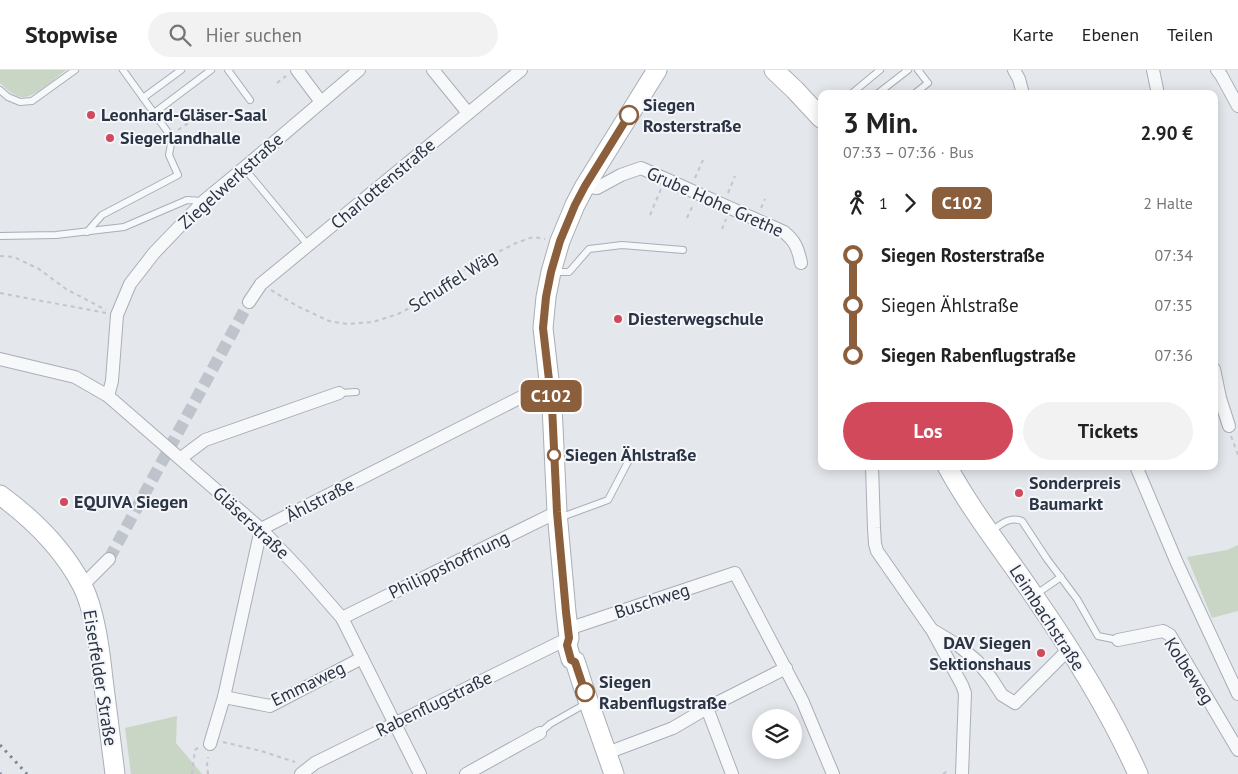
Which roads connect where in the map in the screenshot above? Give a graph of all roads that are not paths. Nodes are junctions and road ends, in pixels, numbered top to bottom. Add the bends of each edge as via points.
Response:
1 (75, 70) edge
2 (124, 70) edge
3 (181, 70) edge
4 (211, 70) edge
5 (228, 70) edge
6 (359, 70) edge
7 (433, 70) edge
8 (522, 70) edge
9 (657, 70) edge
10 (774, 70) edge
11 (880, 70) edge
12 (908, 70) edge
13 (918, 70) edge
14 (1014, 70) edge
15 (1153, 70) edge
16 (1217, 70) edge
17 (293, 72) edge
18 (0, 90) edge
19 (856, 90) edge
20 (882, 90) edge
21 (919, 90) edge
22 (1022, 90) edge
23 (1157, 90) edge
24 (143, 98) junction
25 (250, 100) dead end
26 (321, 102) junction
27 (1238, 106) edge
28 (154, 113) junction
29 (468, 113) junction
30 (818, 115) edge
31 (244, 168) junction
32 (585, 186) junction
33 (204, 201) junction
34 (87, 232) junction
35 (0, 236) edge
36 (308, 245) junction
37 (683, 250) dead end
38 (801, 263) dead end
39 (551, 272) junction
40 (249, 302) tunnel mouth
41 (0, 359) edge
42 (549, 383) junction
43 (1218, 388) edge
44 (356, 392) dead end
45 (339, 393) joint
46 (108, 396) junction
47 (1229, 426) road end
48 (181, 458) junction
49 (630, 458) dead end
50 (872, 470) edge
51 (949, 470) edge
52 (1138, 470) edge
53 (0, 495) edge
54 (558, 515) junction
55 (261, 529) junction
56 (989, 532) junction
57 (109, 559) tunnel mouth
58 (1061, 577) junction
59 (82, 586) junction
60 (1034, 596) junction
61 (342, 618) junction
62 (932, 630) junction
63 (569, 633) junction
64 (1118, 640) joint
65 (1069, 649) junction
66 (362, 658) junction
67 (786, 668) junction
68 (1238, 694) edge
69 (224, 697) junction
70 (589, 702) junction
71 (707, 708) junction
72 (395, 724) junction
73 (540, 733) joint
74 (210, 744) road end
75 (1238, 750) edge
76 (607, 753) junction
77 (115, 774) edge
78 (301, 774) edge
79 (420, 774) edge
80 (466, 774) edge
81 (614, 774) edge
82 (732, 774) edge
83 (833, 774) edge
84 (962, 774) edge
85 (1138, 774) edge

1 - 18 lane via 32,101 20,102
2 - 24 lane
3 - 24 lane
4 - 28 lane
5 - 25 lane
6 - 26 street, Ziegelwerkstraße
7 - 29 street
8 - 29 street, Charlottenstraße
9 - 32 main road
10 - 30 main road
11 - 19 lane
12 - 20 lane
13 - 21 lane via 928,83
14 - 22 street
15 - 23 street
16 - 27 street
17 - 26 street
24 - 28 lane
26 - 31 street, Ziegelwerkstraße
28 - 34 lane via 172,138 169,156 178,175 102,215
29 - 36 street, Charlottenstraße
31 - 33 street, Ziegelwerkstraße
31 - 36 lane
32 - 38 street, Grube Hohe Grethe via 596,188 641,168 784,232 799,251
32 - 39 main road via 560,241
33 - 34 lane via 187,200 124,227
33 - 46 street, Ziegelwerkstraße via 154,253 130,284 117,315
34 - 35 lane
36 - 40 street, Charlottenstraße via 261,284
37 - 39 lane via 622,246 589,249 569,272
39 - 42 main road via 543,328
41 - 46 street, Gläserstraße via 75,377
42 - 54 main road
42 - 55 street, Ählstraße
43 - 47 street
44 - 45 lane
45 - 48 street via 205,440
46 - 48 street, Gläserstraße
48 - 55 street, Gläserstraße
49 - 54 lane via 608,500
50 - 62 street via 877,551
51 - 56 main road, Leimbachstraße
52 - 68 street
53 - 59 main road, Eiserfelder Straße via 48,538
54 - 61 street, Philippshoffnung
54 - 63 main road
55 - 61 street, Gläserstraße
55 - 69 street
56 - 58 lane via 1006,521 1022,521
56 - 60 main road, Leimbachstraße
57 - 59 street
58 - 60 lane
58 - 64 lane via 1098,636
59 - 77 main road, Eiserfelder Straße via 100,655
60 - 65 main road, Leimbachstraße
61 - 66 street, Gläserstraße
62 - 65 street via 977,661 1002,695 1015,703
62 - 84 street via 965,693
63 - 67 street, Buschweg via 736,573
63 - 70 main road via 567,645 571,660 575,662
63 - 72 street, Rabenflugstraße
64 - 75 street, Kolbeweg via 1163,631 1170,635
65 - 85 main road, Leimbachstraße via 1108,714
66 - 69 street, Emmaweg via 270,706
66 - 72 street, Gläserstraße
67 - 71 street
67 - 83 street
69 - 74 street
70 - 73 lane
70 - 76 main road
71 - 76 street via 673,728
71 - 82 street
72 - 78 street, Rabenflugstraße
72 - 79 street, Gläserstraße
73 - 80 street
76 - 81 main road

